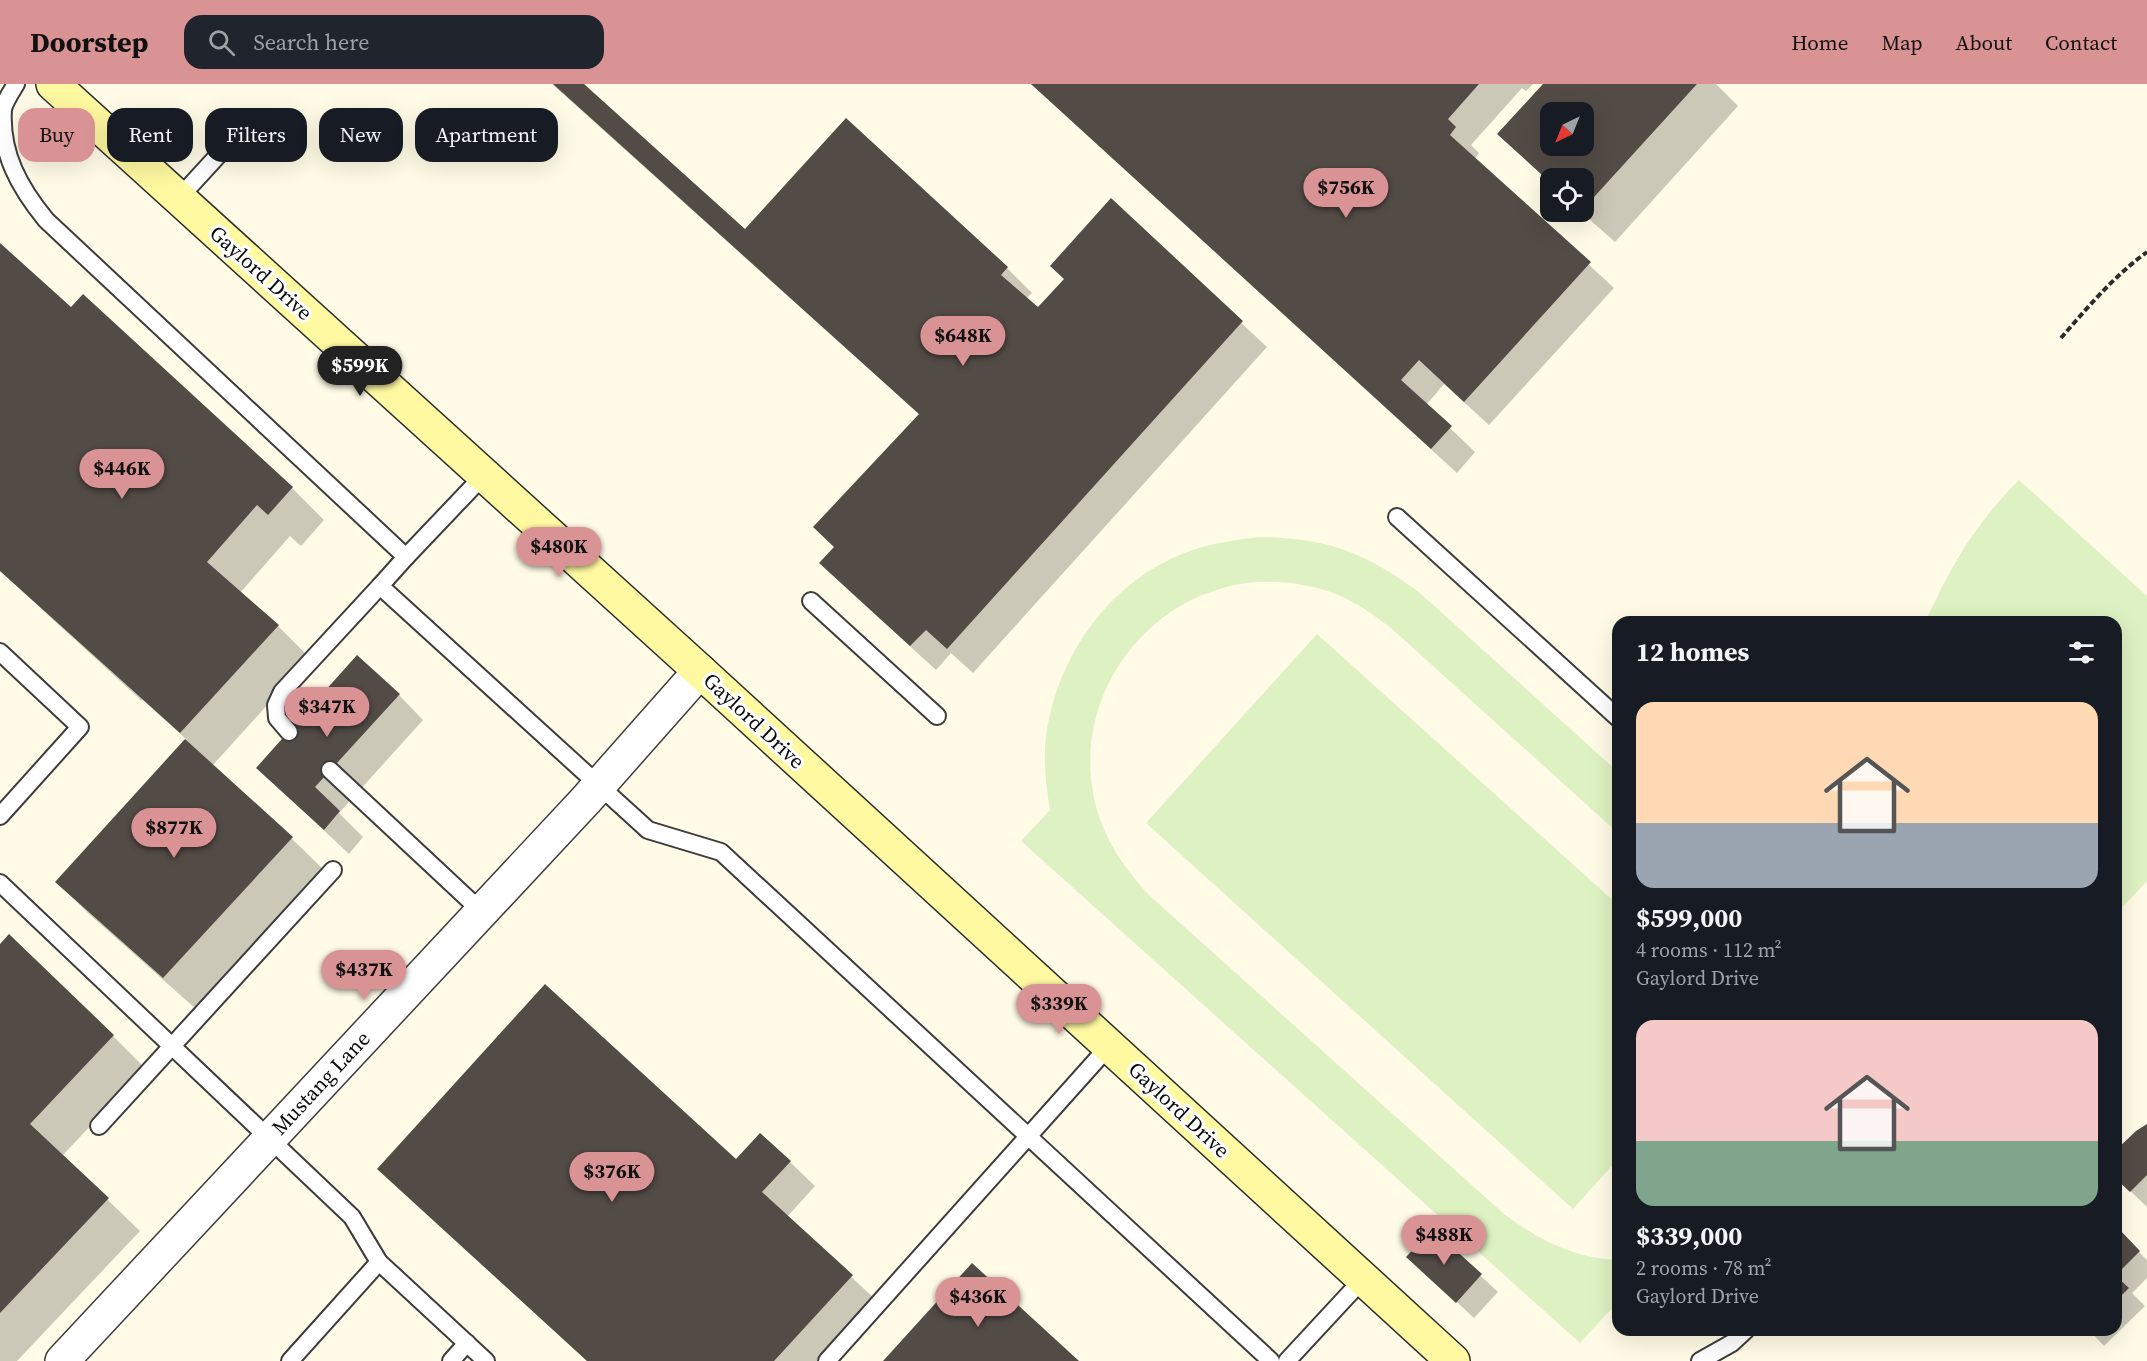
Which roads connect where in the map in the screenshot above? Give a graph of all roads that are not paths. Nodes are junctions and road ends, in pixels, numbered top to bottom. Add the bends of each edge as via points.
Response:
1 (16, 84) edge
2 (53, 84) edge
3 (211, 162) edge
4 (178, 198) junction
5 (484, 475) junction
6 (1397, 517) dead end
7 (406, 557) junction
8 (380, 586) junction
9 (811, 601) dead end
10 (2, 658) edge
11 (700, 671) junction
12 (1612, 713) edge
13 (937, 716) dead end
14 (289, 732) dead end
15 (330, 770) dead end
16 (598, 786) junction
17 (0, 816) edge
18 (333, 870) dead end
19 (0, 883) edge
20 (482, 912) junction
21 (172, 1046) junction
22 (1109, 1046) junction
23 (99, 1126) dead end
24 (1028, 1136) junction
25 (269, 1139) junction
26 (379, 1262) junction
27 (1363, 1279) junction
28 (1740, 1336) edge
29 (467, 1343) junction
30 (62, 1361) edge
31 (290, 1361) edge
32 (451, 1361) edge
33 (486, 1361) edge
34 (827, 1361) edge
35 (1270, 1361) edge
36 (1287, 1361) edge
37 (1453, 1361) edge
38 (1700, 1361) edge

1 - 7 lane via 3,108 1,134 20,188 46,220
2 - 4 street, Gaylord Drive
3 - 4 lane
4 - 5 street, Gaylord Drive
5 - 7 lane
5 - 11 street, Gaylord Drive
6 - 12 lane
7 - 8 lane
8 - 14 lane via 282,692 276,705 277,718
8 - 16 lane
9 - 13 lane
10 - 17 lane via 80,727
11 - 16 street, Mustang Lane
11 - 22 street, Gaylord Drive
15 - 20 lane
16 - 20 street, Mustang Lane
16 - 24 lane via 648,830 721,852
18 - 21 lane
19 - 21 lane
20 - 25 street, Mustang Lane
21 - 23 lane
21 - 25 lane
22 - 24 lane
22 - 27 street, Gaylord Drive
24 - 34 lane
24 - 35 lane
25 - 26 lane via 352,1217
25 - 30 street, Mustang Lane
26 - 29 lane
26 - 31 lane
27 - 36 lane
27 - 37 street, Gaylord Drive
28 - 38 lane
29 - 32 lane
29 - 33 lane

